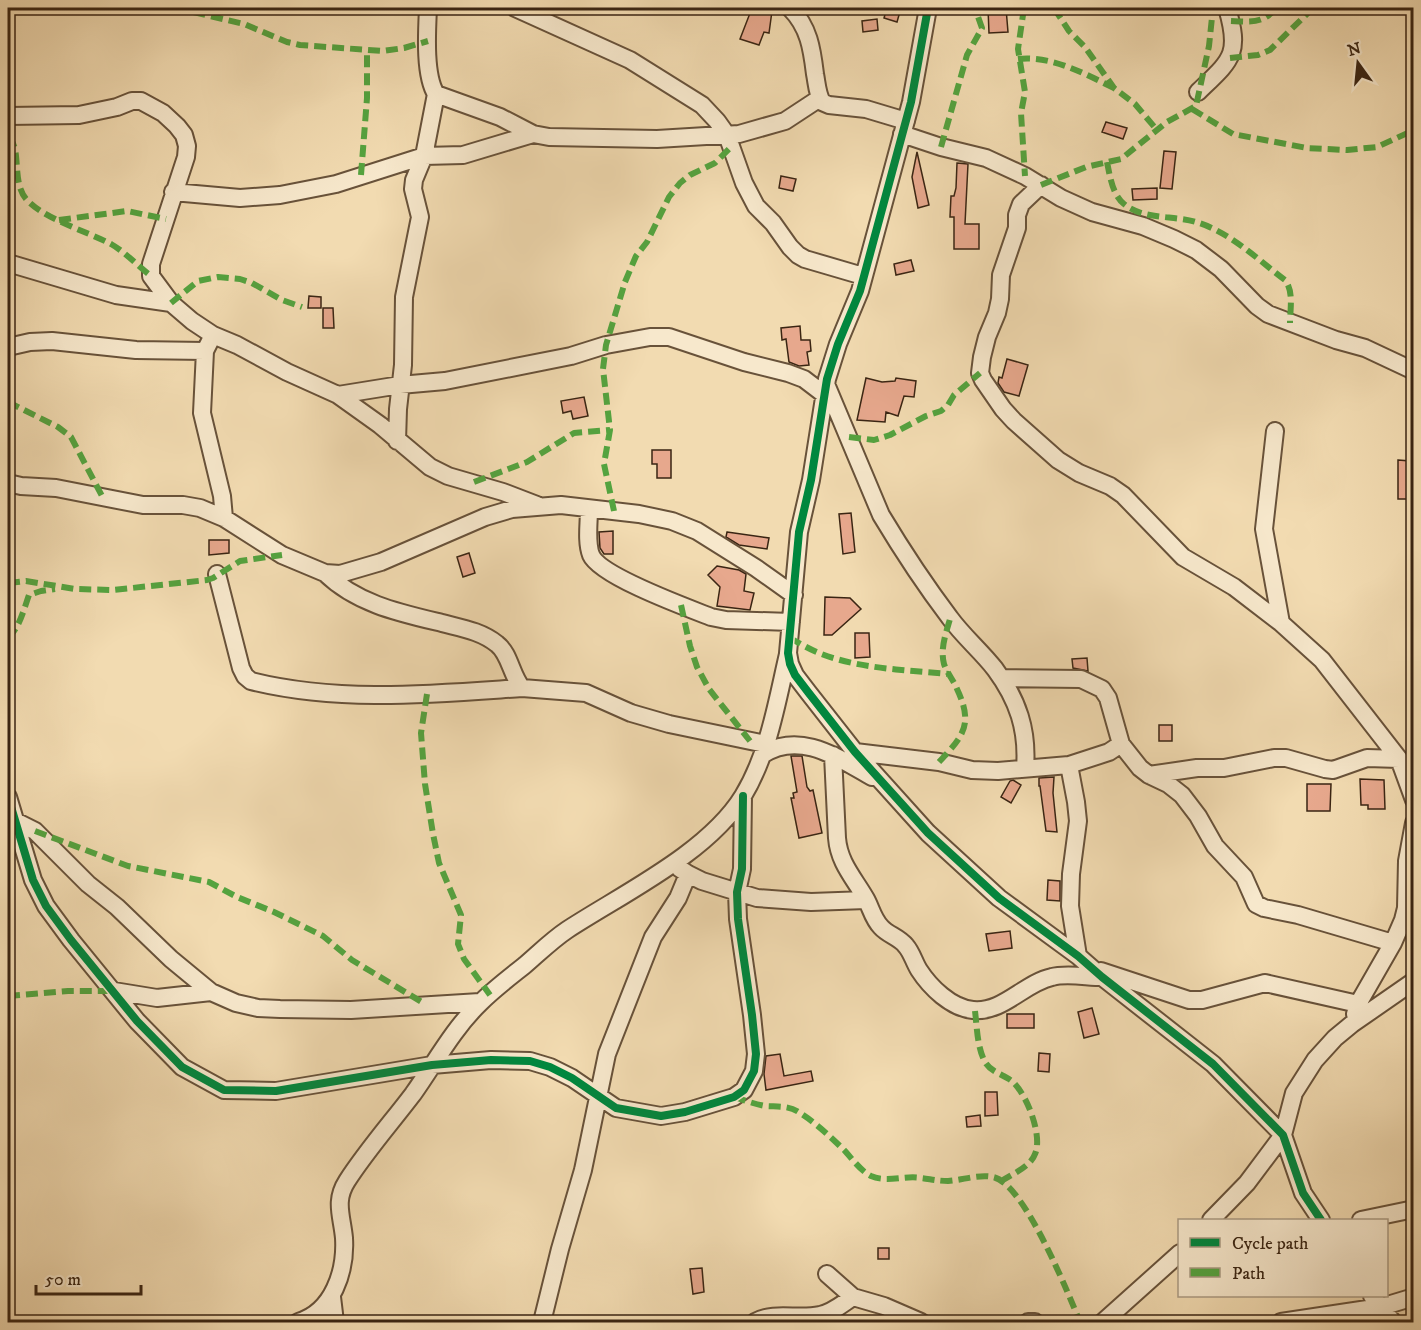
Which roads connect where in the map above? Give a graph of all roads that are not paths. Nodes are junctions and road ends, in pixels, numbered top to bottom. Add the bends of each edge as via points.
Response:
1 (428, 8) edge
2 (515, 8) edge
3 (790, 8) edge
4 (927, 8) edge
5 (1227, 8) edge
6 (1198, 92) dead end
7 (436, 94) junction
8 (820, 98) junction
9 (8, 116) edge
10 (904, 127) junction
11 (533, 134) junction
12 (727, 135) junction
13 (424, 156) junction
14 (1041, 185) junction
15 (173, 192) junction
16 (8, 263) edge
17 (863, 276) junction
18 (171, 303) junction
19 (213, 335) junction
20 (8, 347) edge
21 (205, 351) junction
22 (1413, 371) edge
23 (400, 385) junction
24 (826, 389) junction
25 (338, 396) junction
26 (1275, 431) dead end
27 (397, 441) junction
28 (8, 483) edge
29 (539, 506) junction
30 (589, 509) junction
31 (224, 518) junction
32 (325, 573) junction
33 (217, 574) dead end
34 (794, 595) junction
35 (791, 622) junction
36 (1281, 622) junction
37 (788, 653) junction
38 (1001, 678) junction
39 (522, 688) junction
40 (1121, 744) junction
41 (764, 749) junction
42 (855, 752) junction
43 (833, 755) junction
44 (1399, 759) junction
45 (1069, 765) junction
46 (1025, 768) junction
47 (1149, 775) junction
48 (885, 785) junction
49 (742, 796) junction
50 (8, 797) edge
51 (1413, 800) edge
52 (15, 821) junction
53 (1413, 823) edge
54 (673, 863) junction
55 (688, 874) junction
56 (737, 892) junction
57 (866, 900) junction
58 (1393, 943) junction
59 (1078, 956) junction
60 (1098, 973) junction
61 (1413, 981) edge
62 (114, 991) junction
63 (212, 992) junction
64 (480, 1002) junction
65 (1358, 1004) junction
66 (1352, 1024) junction
67 (432, 1065) junction
68 (598, 1097) junction
69 (1283, 1135) junction
70 (1413, 1209) edge
71 (1213, 1219) edge
72 (1320, 1219) edge
73 (1369, 1219) edge
74 (1178, 1254) edge
75 (827, 1274) dead end
76 (332, 1297) junction
77 (853, 1297) junction
78 (1413, 1297) edge
79 (1377, 1301) edge
80 (298, 1323) edge
81 (335, 1323) edge
82 (542, 1323) edge
83 (755, 1323) edge
84 (921, 1323) edge
85 (1028, 1323) edge
86 (1035, 1323) edge
87 (1103, 1323) edge
88 (1281, 1323) edge
89 (1393, 1323) edge

1 - 7 street via 430,79
2 - 12 street via 630,60 702,105
3 - 8 street via 806,29
4 - 10 street via 912,102
5 - 6 street via 1233,31 1232,54
7 - 11 street via 500,117
7 - 13 street
8 - 10 street via 829,105 866,109
8 - 12 street via 784,121
9 - 15 street via 79,115 141,101 163,113 184,135 186,157
10 - 14 street via 986,158
10 - 17 street
11 - 12 street via 657,139
11 - 13 street via 463,155
12 - 17 street via 750,197 798,255
13 - 15 street via 336,184 280,195 240,198
13 - 23 street via 413,189 420,217 404,297
14 - 22 street via 1092,212 1143,226 1196,250 1268,314 1365,348
14 - 36 street via 1021,204 1017,215 1017,228 1001,275 997,313 982,357 983,380 1008,415 1058,460 1123,495 1183,557 1234,587
15 - 18 street via 151,264 151,276
16 - 18 street via 108,293
17 - 24 street
18 - 19 street
19 - 21 street
19 - 25 street
20 - 21 street via 52,341 136,350
21 - 31 street via 202,413
23 - 24 street via 486,374 606,345 669,337 788,373
23 - 25 street
23 - 27 street
24 - 34 street via 799,532
24 - 38 street via 890,531 950,619
25 - 27 street
26 - 36 street via 1264,529
27 - 29 street via 448,476
28 - 31 street via 143,505 183,505
29 - 30 street
29 - 32 street via 485,517 356,570
30 - 34 street via 639,514 697,531
30 - 35 street via 591,555 610,572 711,617
31 - 32 street via 282,555
32 - 39 street via 362,600 489,638 500,646
33 - 39 street via 241,668 251,681 334,693 427,694
34 - 35 street
35 - 37 street
36 - 44 street via 1335,675
37 - 41 street
37 - 42 street via 795,675
38 - 40 street via 1081,679 1093,684 1108,698
38 - 46 street via 1025,731
39 - 41 street via 586,693 631,713
40 - 45 street
40 - 47 street
41 - 43 street via 801,745
41 - 49 street
42 - 46 street via 972,770
42 - 48 street
43 - 48 street
43 - 57 street via 838,851
44 - 47 street via 1367,758 1333,770 1274,758 1224,768
44 - 51 street
45 - 46 street
45 - 59 street via 1078,821 1070,906
47 - 58 street via 1182,795 1215,846 1244,877 1256,904
48 - 59 street via 928,833 999,898
49 - 54 street via 710,834
49 - 56 street via 742,869
50 - 52 street
52 - 62 street via 33,880 46,906
52 - 63 street via 35,831 88,885
53 - 58 street via 1406,908
54 - 55 street
54 - 64 street via 564,932
55 - 56 street
55 - 68 street via 639,970 607,1054
56 - 57 street via 780,901
56 - 68 street via 756,1054 754,1071 744,1090 710,1106 661,1116 616,1108
57 - 60 street via 879,925 905,945 927,982 965,1009 987,1009 1053,976
58 - 65 street
59 - 60 street
60 - 65 street via 1190,1000 1265,983
60 - 69 street via 1213,1064
61 - 66 street
62 - 63 street via 157,998
62 - 67 street via 137,1022 182,1067 224,1090 276,1091
63 - 64 street via 236,1003 280,1009 351,1010
64 - 67 street
65 - 66 street
66 - 69 street via 1315,1060 1294,1093
67 - 68 street via 530,1061 572,1078
67 - 76 street via 345,1184 339,1202 343,1262
68 - 82 street via 584,1170
69 - 71 street
69 - 72 street via 1303,1193
70 - 73 street
74 - 87 street
75 - 77 street
76 - 80 street via 317,1313
76 - 81 street
77 - 83 street via 822,1315 764,1318
77 - 84 street
78 - 79 street
79 - 88 street
79 - 89 street
85 - 86 street

